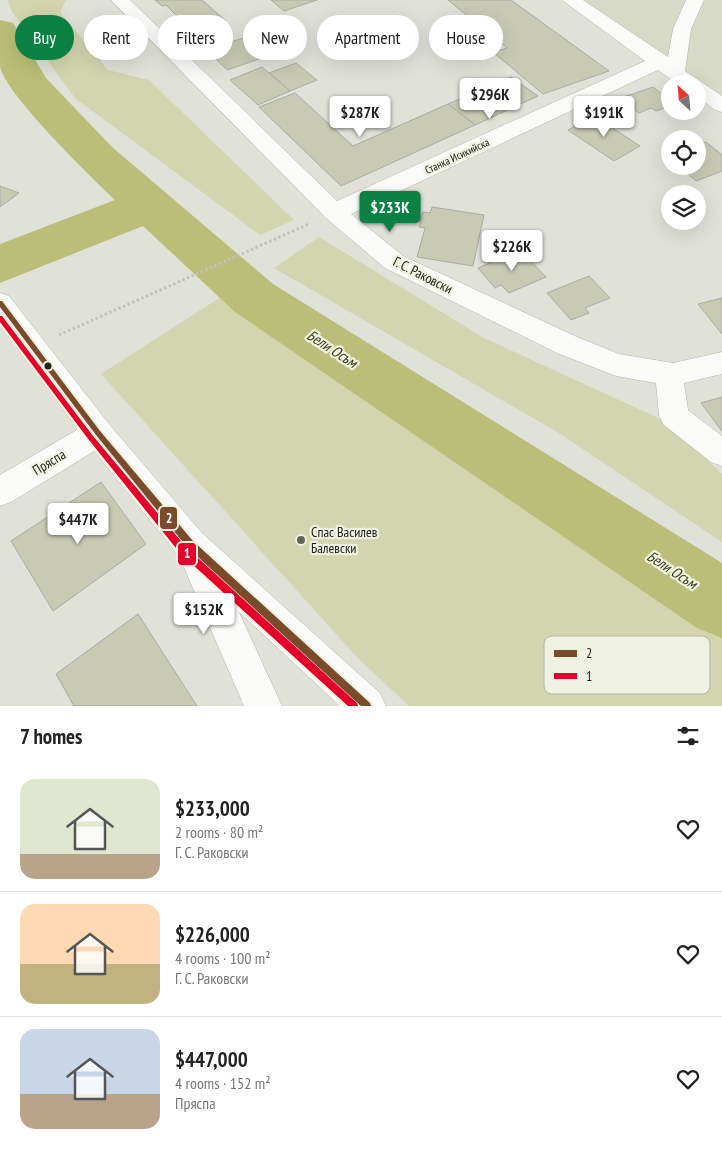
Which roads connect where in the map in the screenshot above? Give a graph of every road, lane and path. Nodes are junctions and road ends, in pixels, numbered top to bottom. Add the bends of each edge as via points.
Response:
1 (120, 0) edge
2 (571, 0) edge
3 (695, 0) edge
4 (668, 66) junction
5 (680, 75) edge
6 (706, 94) edge
7 (722, 106) edge
8 (334, 212) junction
9 (291, 232) dead end
10 (0, 303) edge
11 (32, 348) junction
12 (722, 363) edge
13 (669, 373) junction
14 (98, 433) junction
15 (722, 453) edge
16 (0, 492) edge
17 (190, 544) junction
18 (359, 703) edge
19 (263, 706) edge

1 - 8 street, Г. С. Раковски
2 - 4 street
3 - 4 street
4 - 5 street
4 - 8 street, Станка Исикийска
6 - 7 street
8 - 13 street, Г. С. Раковски via 394,262 533,329 616,365
9 - 11 path
10 - 11 street
11 - 14 street
12 - 13 street, Г. С. Раковски
13 - 15 street via 674,416
14 - 16 street, Пряспа
14 - 17 street
17 - 18 street
17 - 19 street

